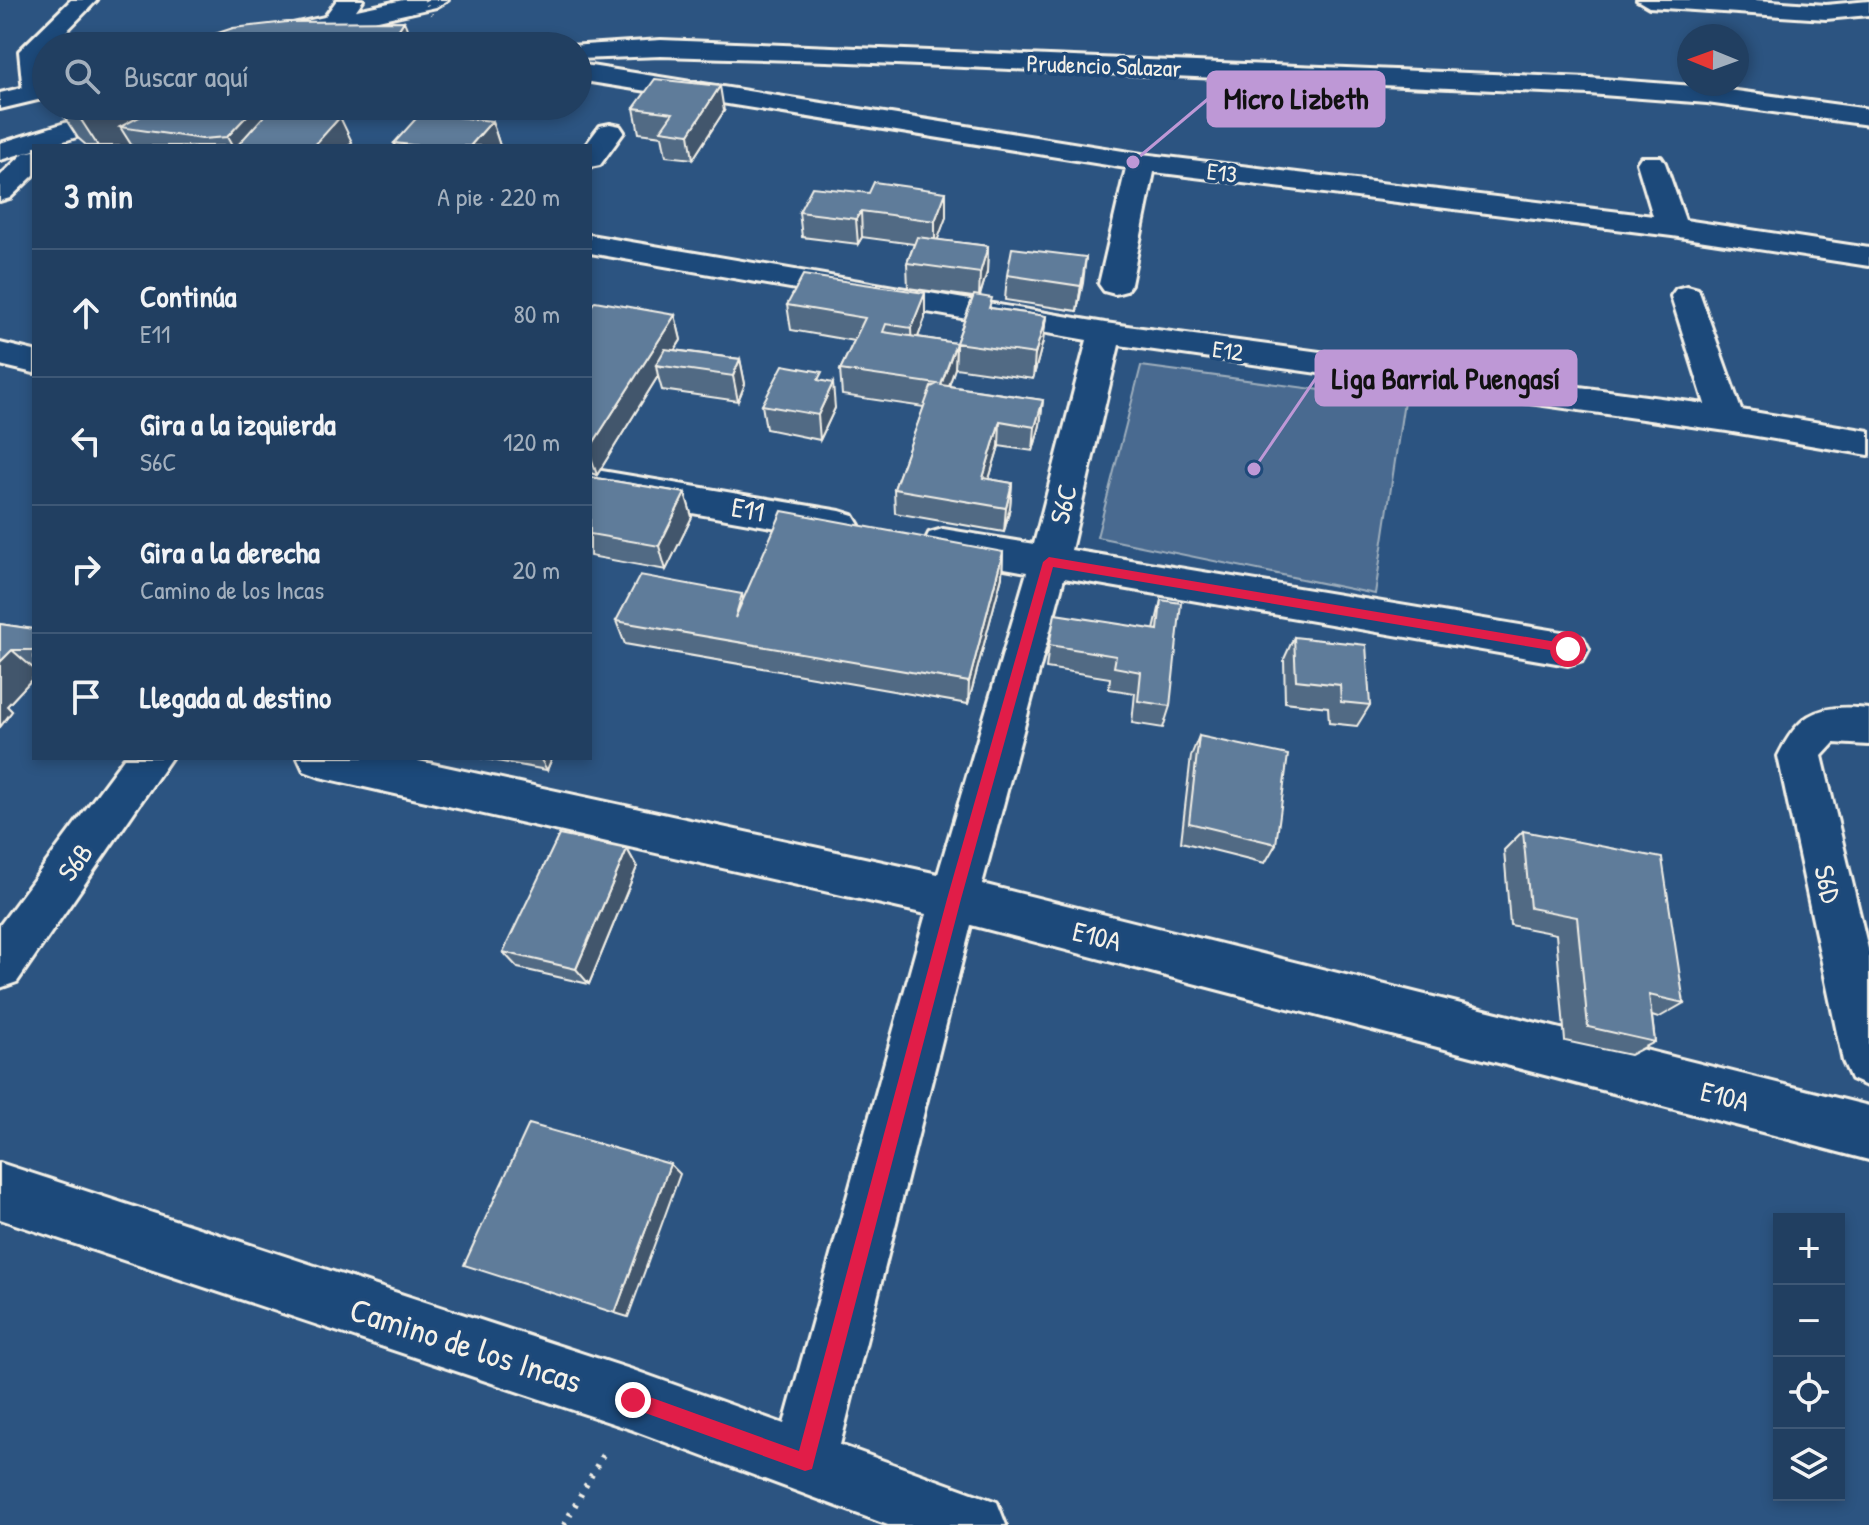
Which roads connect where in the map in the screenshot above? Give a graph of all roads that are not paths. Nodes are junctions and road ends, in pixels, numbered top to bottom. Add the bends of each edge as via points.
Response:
1 (85, 0) edge
2 (351, 0) edge
3 (1649, 0) edge
4 (434, 8) edge
5 (1869, 8) edge
6 (331, 21) junction
7 (52, 32) edge
8 (286, 32) edge
9 (328, 32) edge
10 (592, 50) edge
11 (592, 74) edge
12 (1749, 91) edge
13 (32, 93) edge
14 (1677, 93) edge
15 (1714, 96) edge
16 (1869, 96) edge
17 (0, 101) edge
18 (1869, 117) edge
19 (112, 120) edge
20 (610, 132) dead end
21 (49, 144) edge
22 (32, 149) edge
23 (0, 152) edge
24 (32, 154) edge
25 (592, 156) edge
26 (1142, 162) junction
27 (1651, 163) dead end
28 (0, 192) edge
29 (1672, 227) junction
30 (592, 244) edge
31 (1869, 257) edge
32 (1115, 284) dead end
33 (1687, 296) dead end
34 (1105, 333) junction
35 (0, 354) edge
36 (32, 362) edge
37 (1727, 419) junction
38 (1869, 443) edge
39 (592, 482) edge
40 (1049, 562) junction
41 (1568, 649) dead end
42 (1852, 726) edge
43 (148, 760) edge
44 (329, 760) edge
45 (954, 899) junction
46 (0, 965) edge
47 (1869, 1061) edge
48 (1869, 1133) edge
49 (0, 1191) edge
50 (805, 1462) junction
51 (974, 1525) edge

1 - 7 street
2 - 6 street
3 - 5 street via 1826,12
4 - 6 street
6 - 8 street
6 - 9 street
10 - 14 street, Prudencio Salazar via 827,53
11 - 26 street, E13
12 - 16 street
13 - 17 street
15 - 18 street, Prudencio Salazar
19 - 21 street
20 - 25 street
22 - 23 street
24 - 28 street
26 - 29 street, E13
26 - 32 street
27 - 29 street
29 - 31 street, E13
30 - 34 street, E12
33 - 37 street
34 - 37 street, E12
34 - 40 street, S6C
35 - 36 street
37 - 38 street, E12
39 - 40 street, E11
40 - 41 street, E11
40 - 45 street, S6C
42 - 47 street, S6D via 1817,729 1800,756
43 - 46 street, S6B
44 - 45 street, E10A
45 - 48 street, E10A
45 - 50 street, S6C
49 - 50 street, Camino de los Incas
50 - 51 street, Camino de los Incas

